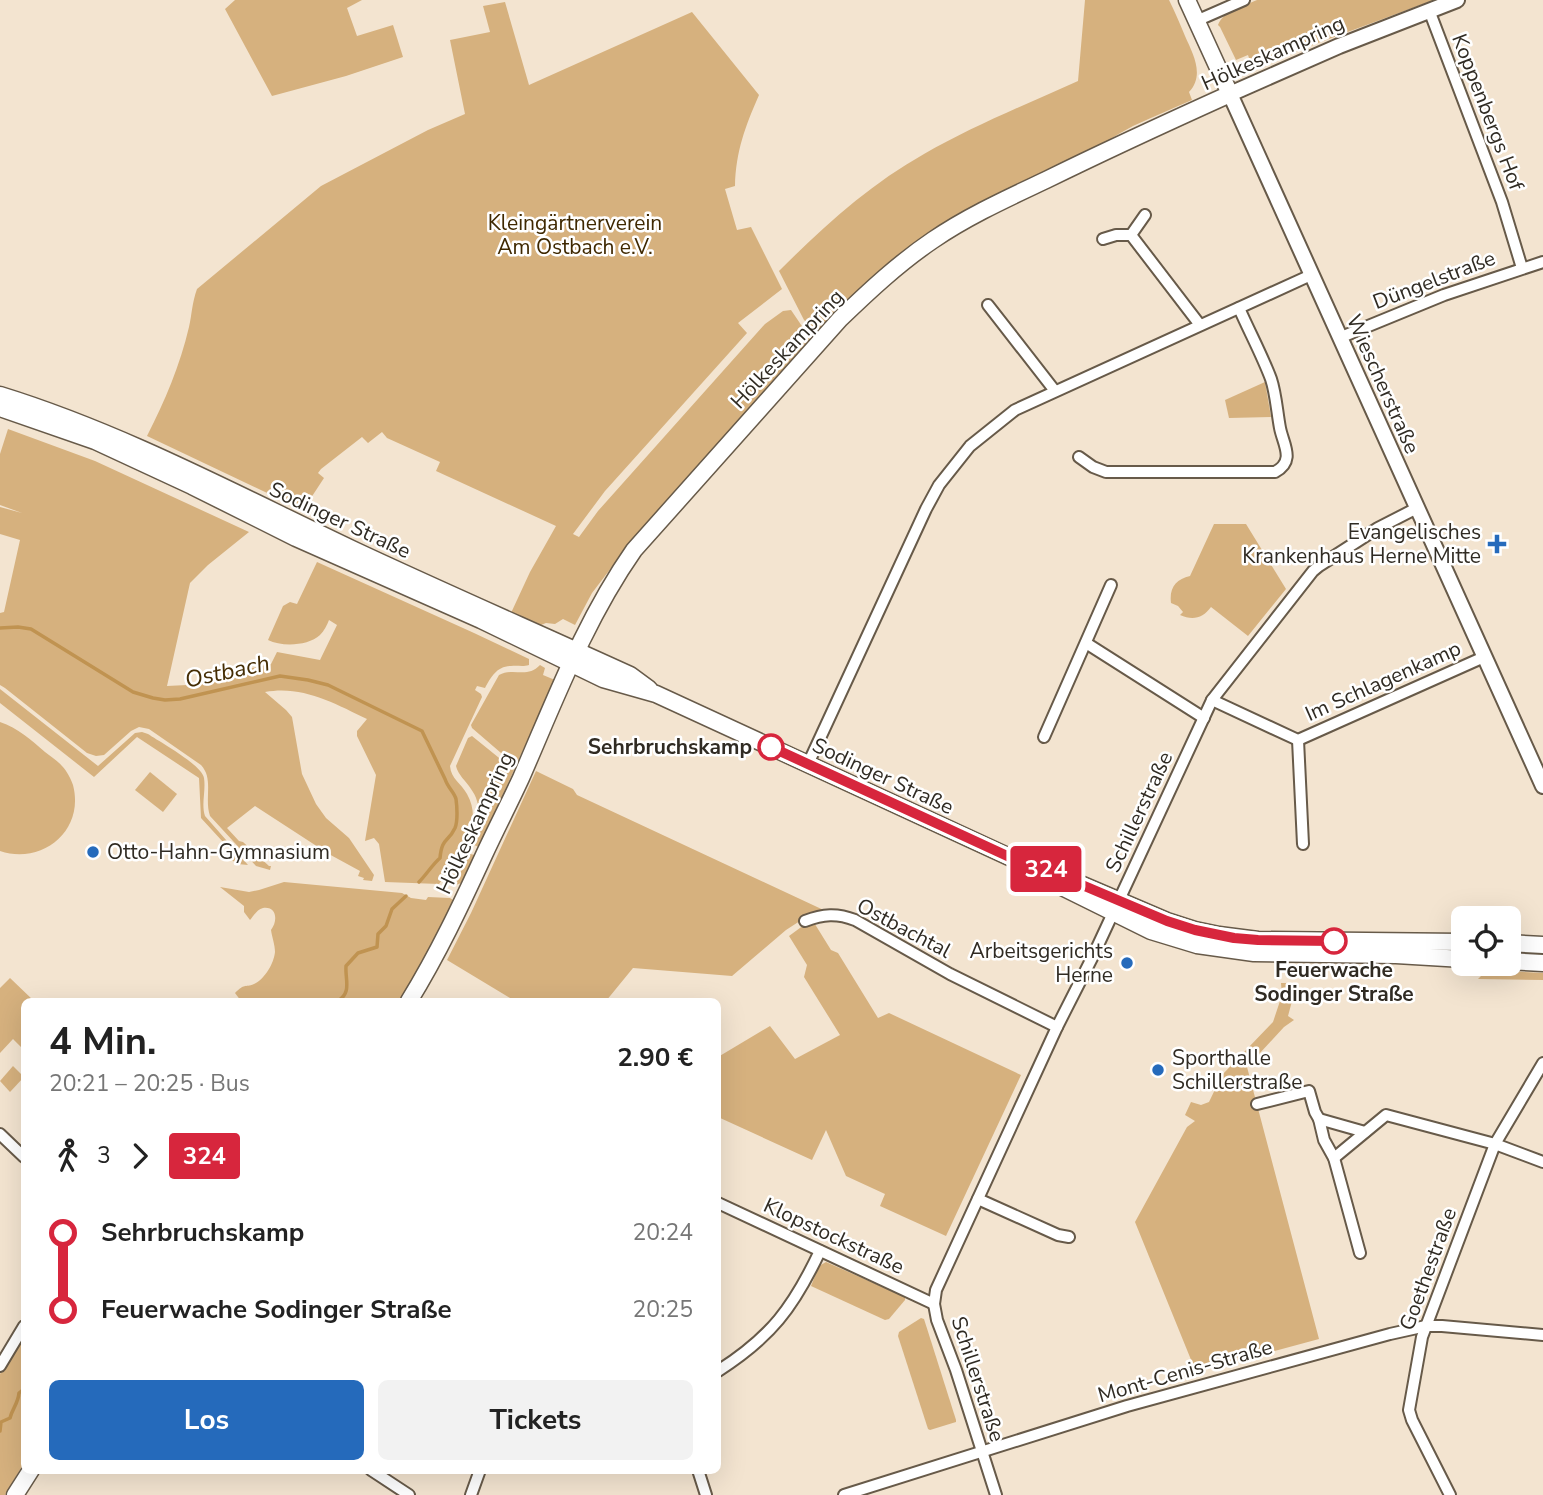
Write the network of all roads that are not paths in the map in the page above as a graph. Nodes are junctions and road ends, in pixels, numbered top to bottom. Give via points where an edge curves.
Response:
1 (1187, 0) edge
2 (1244, 0) edge
3 (1457, 0) edge
4 (1429, 10) junction
5 (1196, 21) junction
6 (1230, 94) junction
7 (1145, 215) dead end
8 (1131, 235) junction
9 (1104, 239) dead end
10 (1543, 262) edge
11 (1522, 268) junction
12 (1311, 275) junction
13 (988, 305) dead end
14 (1239, 308) junction
15 (1200, 325) junction
16 (1339, 338) junction
17 (1055, 391) junction
18 (0, 395) edge
19 (0, 408) edge
20 (1079, 457) dead end
21 (1417, 508) junction
22 (1111, 585) dead end
23 (1086, 643) junction
24 (573, 657) junction
25 (1484, 657) junction
26 (1212, 700) junction
27 (1204, 718) junction
28 (1044, 737) dead end
29 (1298, 740) junction
30 (808, 764) junction
31 (1543, 786) edge
32 (1303, 844) dead end
33 (1116, 906) junction
34 (805, 921) dead end
35 (1451, 942) edge
36 (1521, 944) edge
37 (1543, 945) edge
38 (1451, 959) edge
39 (1521, 962) edge
40 (1543, 963) edge
41 (411, 998) edge
42 (1057, 1027) junction
43 (1543, 1063) edge
44 (1257, 1104) dead end
45 (1319, 1119) junction
46 (1365, 1132) junction
47 (0, 1134) edge
48 (1495, 1144) junction
49 (21, 1154) edge
50 (1334, 1158) junction
51 (1543, 1162) edge
52 (978, 1199) junction
53 (721, 1204) edge
54 (1069, 1237) dead end
55 (820, 1251) junction
56 (1360, 1253) dead end
57 (934, 1304) junction
58 (1426, 1326) junction
59 (21, 1331) edge
60 (1543, 1335) edge
61 (0, 1366) edge
62 (721, 1369) edge
63 (982, 1452) junction
64 (29, 1474) edge
65 (377, 1474) edge
66 (479, 1474) edge
67 (699, 1474) edge
68 (16, 1495) edge
69 (409, 1495) edge
70 (471, 1495) edge
71 (706, 1495) edge
72 (844, 1495) edge
73 (996, 1495) edge
74 (1450, 1495) edge

1 - 5 main road, Wiescherstraße
2 - 5 street
3 - 4 street, Hölkeskampring
4 - 6 street, Hölkeskampring
4 - 11 street, Koppenbergs Hof via 1502,202
5 - 6 main road, Wiescherstraße
6 - 12 street, Wiescherstraße
6 - 24 main road, Hölkeskampring via 983,210 935,239 882,280 840,319 634,550
7 - 8 street
8 - 9 street
8 - 15 street
10 - 11 street, Düngelstraße
11 - 16 street, Düngelstraße
12 - 14 street
12 - 16 street, Wiescherstraße
13 - 17 street
14 - 15 street
14 - 20 street via 1272,381 1286,446 1284,465 1266,472 1106,472
15 - 17 street
16 - 21 street, Wiescherstraße
17 - 30 street via 989,429 939,485
18 - 24 main road, Sodinger Straße via 145,451
19 - 24 main road, Sodinger Straße via 95,441 296,538
21 - 25 street, Wiescherstraße
21 - 26 street, Schillerstraße via 1313,571
22 - 23 street
23 - 27 street
23 - 28 street
24 - 30 main road, Sodinger Straße via 630,675 656,694
24 - 41 main road, Hölkeskampring via 441,947
25 - 29 street, Im Schlagenkamp
25 - 31 street, Wiescherstraße
26 - 27 street, Schillerstraße
26 - 29 street, Im Schlagenkamp
27 - 33 street, Schillerstraße
29 - 32 street, Im Schlagenkamp
30 - 33 main road, Sodinger Straße via 1033,872
33 - 35 main road, Sodinger Straße via 1234,938
33 - 38 main road, Sodinger Straße via 1144,928 1197,945 1238,951
33 - 42 street, Schillerstraße
34 - 42 street, Ostbachtal via 825,914 855,920
36 - 37 main road
39 - 40 main road
42 - 52 street, Schillerstraße
43 - 48 street, Goethestraße
44 - 45 street via 1309,1091
45 - 46 street
45 - 50 street
46 - 48 street via 1380,1113
46 - 50 street
47 - 49 street
48 - 51 street
48 - 58 street, Goethestraße
50 - 56 street
52 - 54 street
52 - 57 street, Schillerstraße via 936,1290
53 - 55 street, Klopstockstraße
55 - 57 street, Klopstockstraße
55 - 62 street via 780,1319 756,1344
57 - 63 street, Schillerstraße
58 - 60 street, Mont-Cenis-Straße
58 - 63 street, Mont-Cenis-Straße via 1174,1393
58 - 74 street, Goethestraße via 1409,1410
59 - 61 street
63 - 72 street, Mont-Cenis-Straße
63 - 73 street, Schillerstraße
64 - 68 main road
65 - 69 street
66 - 70 street
67 - 71 street

